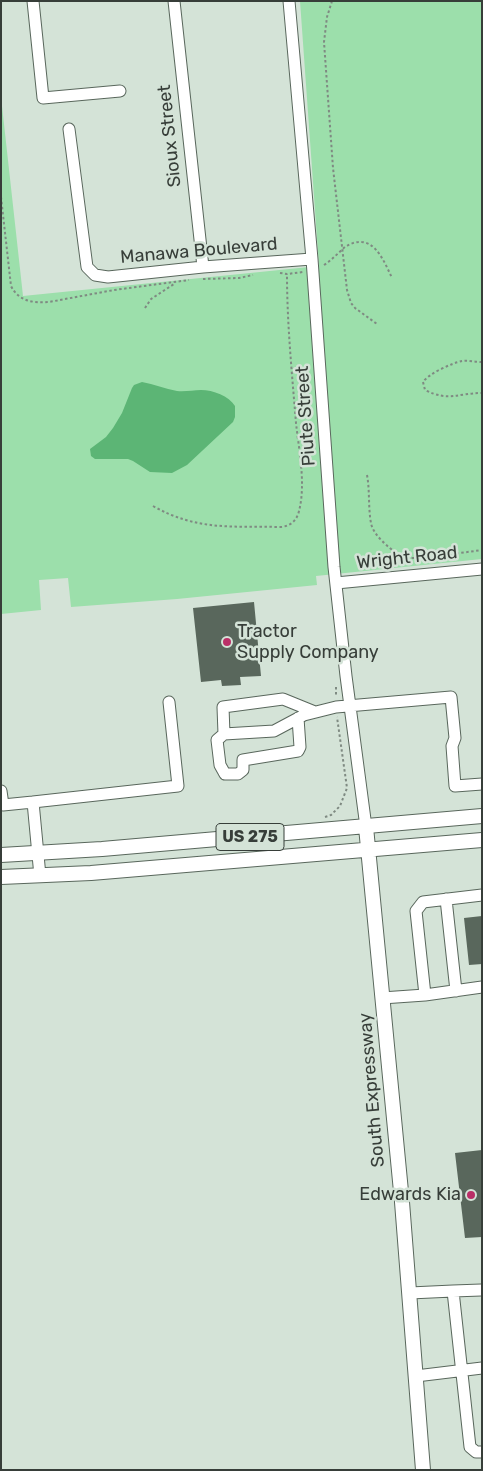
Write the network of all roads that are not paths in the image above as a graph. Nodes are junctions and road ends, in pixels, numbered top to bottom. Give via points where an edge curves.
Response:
1 (33, 1) edge
2 (174, 1) edge
3 (289, 1) edge
4 (120, 90) dead end
5 (69, 129) dead end
6 (312, 259) junction
7 (203, 267) junction
8 (482, 569) edge
9 (336, 583) junction
10 (169, 702) dead end
11 (350, 706) junction
12 (315, 712) junction
13 (298, 718) junction
14 (224, 734) junction
15 (482, 784) edge
16 (1, 791) edge
17 (33, 802) junction
18 (482, 816) edge
19 (366, 827) junction
20 (482, 840) edge
21 (368, 851) junction
22 (39, 853) junction
23 (1, 855) edge
24 (40, 876) junction
25 (1, 877) edge
26 (482, 895) edge
27 (446, 899) junction
28 (482, 987) edge
29 (456, 991) junction
30 (425, 995) junction
31 (382, 998) junction
32 (481, 1290) edge
33 (452, 1291) junction
34 (410, 1293) junction
35 (482, 1296) edge
36 (482, 1368) edge
37 (462, 1371) junction
38 (416, 1376) junction
39 (482, 1452) edge
40 (423, 1470) edge

1 - 4 street via 43,98
2 - 7 street, Sioux Street
3 - 6 street, Piute Street
5 - 7 street, Manawa Boulevard via 87,267 91,272 98,277 108,277
6 - 7 street, Manawa Boulevard
6 - 9 street, Piute Street
8 - 9 street, Wright Road
9 - 11 street, Piute Street
10 - 17 street via 178,786
11 - 12 street
11 - 15 street via 451,697 455,786
11 - 19 street, Piute Street
12 - 13 street
12 - 14 street via 283,699 223,707
13 - 14 street via 274,731
13 - 14 street via 298,751 243,760 243,770 238,774 225,774 220,766 217,740
16 - 17 street via 3,805
17 - 22 street
18 - 19 main road, US 275
19 - 21 main road, South Expressway
19 - 22 main road, US 275
20 - 21 main road, US 275
21 - 24 main road, US 275
21 - 31 main road, South Expressway
22 - 23 main road, US 275
22 - 24 street
24 - 25 main road, US 275
26 - 27 street
27 - 29 street
27 - 30 street via 423,902 416,912
28 - 29 street
29 - 30 street
30 - 31 street
31 - 34 main road, South Expressway
32 - 33 street
32 - 35 street
33 - 34 street
33 - 37 street
34 - 38 main road, South Expressway
36 - 37 street
37 - 38 street
37 - 39 street via 470,1447
38 - 40 main road, South Expressway

